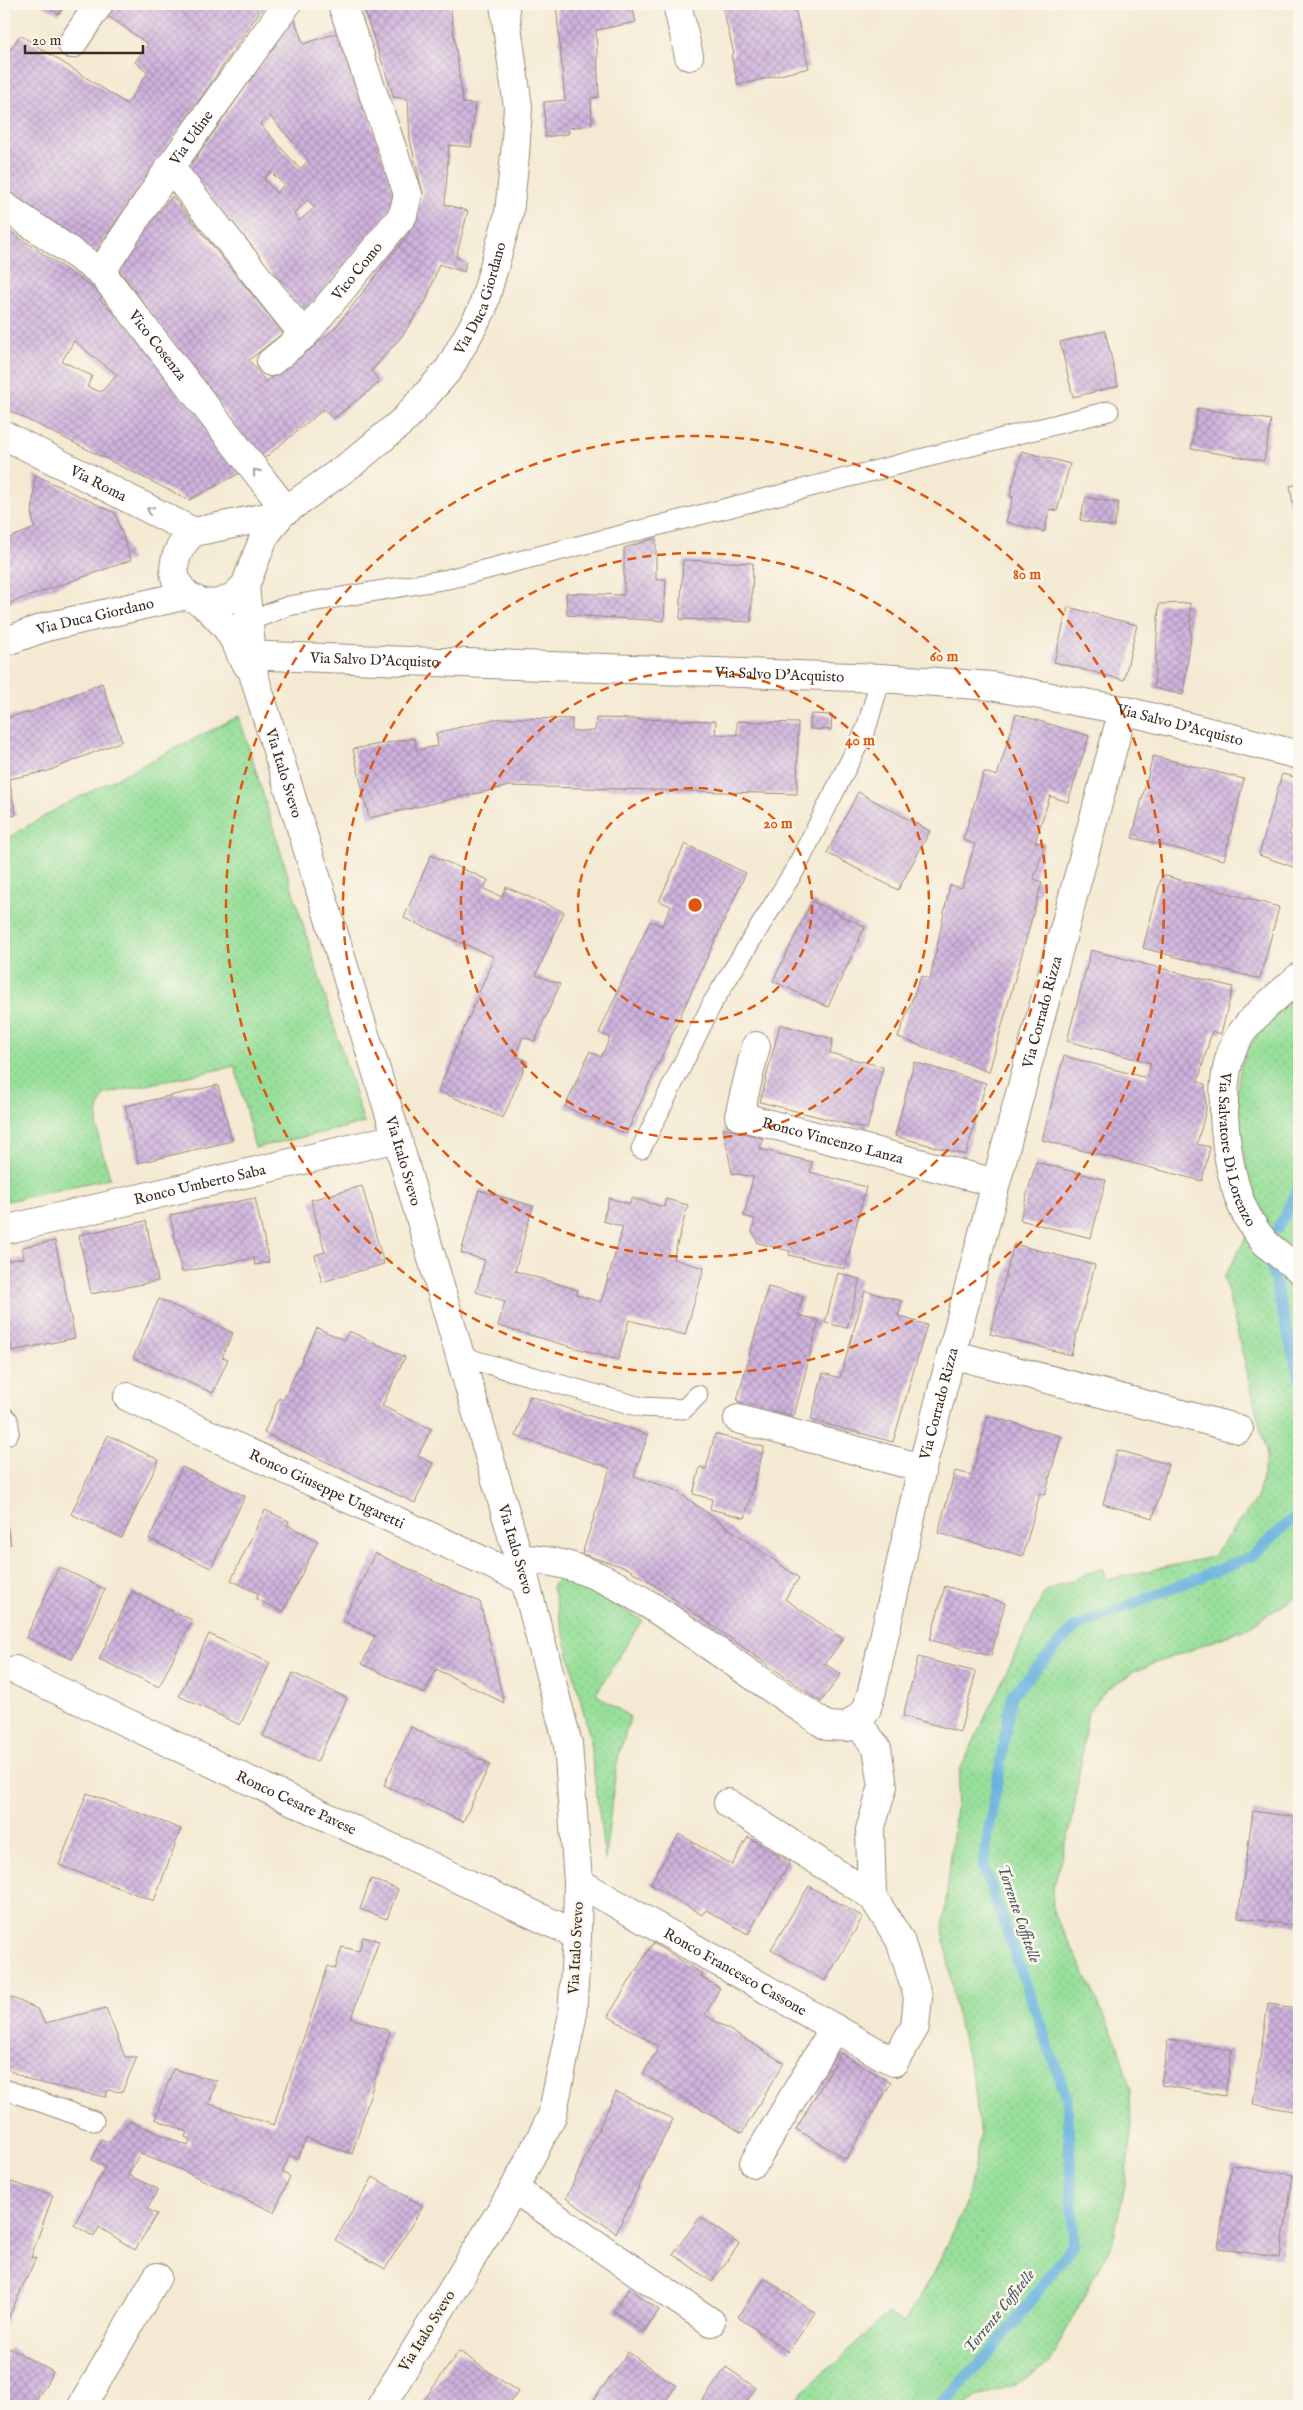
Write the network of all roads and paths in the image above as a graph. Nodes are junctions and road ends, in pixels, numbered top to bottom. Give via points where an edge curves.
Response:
1 (99, 4) edge
2 (287, 4) edge
3 (342, 4) edge
4 (504, 4) edge
5 (677, 4) edge
6 (72, 44) dead end
7 (689, 56) dead end
8 (170, 167) junction
9 (4, 206) edge
10 (101, 272) junction
11 (304, 335) junction
12 (271, 362) dead end
13 (1109, 411) dead end
14 (4, 435) edge
15 (284, 512) junction
16 (202, 530) junction
17 (248, 578) junction
18 (194, 599) junction
19 (247, 622) junction
20 (4, 642) edge
21 (249, 662) junction
22 (881, 678) junction
23 (1123, 710) junction
24 (1299, 755) edge
25 (1299, 977) edge
26 (756, 1046) dead end
27 (397, 1138) junction
28 (641, 1149) dead end
29 (996, 1183) junction
30 (4, 1230) edge
31 (1299, 1268) edge
32 (951, 1354) junction
33 (459, 1356) junction
34 (698, 1395) dead end
35 (128, 1397) dead end
36 (738, 1419) dead end
37 (1239, 1429) dead end
38 (922, 1468) junction
39 (522, 1569) junction
40 (16, 1670) dead end
41 (855, 1720) junction
42 (728, 1803) dead end
43 (578, 1882) junction
44 (872, 1896) junction
45 (578, 1935) junction
46 (834, 2028) junction
47 (4, 2089) edge
48 (94, 2121) dead end
49 (754, 2163) dead end
50 (514, 2189) junction
51 (157, 2277) dead end
52 (711, 2322) dead end
53 (82, 2406) edge
54 (381, 2406) edge

1 - 6 street
2 - 8 street, Via Udine
3 - 11 street, Vico Como via 408,194 403,215
4 - 15 street, Via Duca Giordano via 518,107 515,155 509,213 482,310 449,369 404,420 355,461
5 - 7 street
8 - 10 street, Via Udine
8 - 11 street
9 - 10 street, Vico Cosenza
15 -> 10 street, Vico Cosenza
11 - 12 street, Vico Como
13 - 19 lane via 448,579 288,606
16 -> 14 street, Via Roma
15 - 16 street
15 - 17 street via 264,537
16 - 17 street via 226,530 240,540 249,554
16 - 18 street via 183,541 176,553 174,568 178,583
17 - 18 street via 233,598 218,604
17 - 19 street
18 - 20 street, Via Duca Giordano via 46,627
18 - 21 street via 225,626
19 - 21 street
21 - 22 street, Via Salvo D'Acquisto
21 - 27 street, Via Italo Svevo
22 - 23 street, Via Salvo D'Acquisto via 991,686
22 - 28 lane via 866,729 796,868 713,1002
23 - 24 street, Via Salvo D'Acquisto
23 - 29 street, Via Corrado Rizza
25 - 31 street, Via Salvatore Di Lorenzo via 1251,1021 1232,1048 1226,1076 1224,1119 1240,1201 1264,1242
26 - 29 street, Ronco Vincenzo Lanza via 739,1116
27 - 30 street, Ronco Umberto Saba
27 - 33 street, Via Italo Svevo
29 - 32 street, Via Corrado Rizza
32 - 37 street
32 - 38 street, Via Corrado Rizza
33 - 34 lane via 640,1407 684,1409
33 - 39 street, Via Italo Svevo
35 - 39 street, Ronco Giuseppe Ungaretti
36 - 38 street
38 - 41 street, Via Corrado Rizza via 872,1691 866,1711
39 - 41 street via 543,1559 594,1574 634,1595 827,1726 848,1727
39 - 43 street, Via Italo Svevo via 568,1744
40 - 45 street, Ronco Cesare Pavese
41 - 44 street via 877,1748 883,1786 870,1830
42 - 44 street
43 - 45 street, Via Italo Svevo
43 - 46 street, Ronco Francesco Cassone
44 - 46 street, Ronco Francesco Cassone via 900,1940 918,1997 915,2027 894,2062
45 - 50 street, Via Italo Svevo via 572,2018 552,2116
46 - 49 street
47 - 48 lane
50 - 52 street
50 - 54 street, Via Italo Svevo
51 - 53 street

